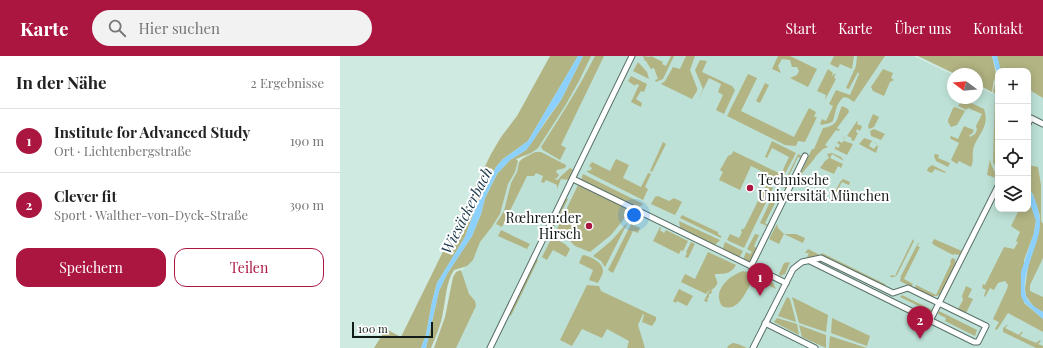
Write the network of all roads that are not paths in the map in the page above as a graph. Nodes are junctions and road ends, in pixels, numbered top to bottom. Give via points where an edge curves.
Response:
1 (632, 56) edge
2 (1031, 118) edge
3 (1043, 124) edge
4 (805, 156) dead end
5 (573, 179) junction
6 (995, 192) edge
7 (810, 261) junction
8 (751, 266) junction
9 (786, 283) junction
10 (939, 304) junction
11 (930, 321) junction
12 (766, 323) junction
13 (490, 348) edge
14 (753, 348) edge
15 (815, 348) edge

1 - 5 street
2 - 3 street
4 - 8 street
5 - 8 street
5 - 13 street
6 - 10 street
7 - 9 street via 796,265
7 - 10 street via 821,258 892,293 908,288
7 - 11 street
8 - 9 street
9 - 12 street
10 - 11 street
10 - 11 street via 986,326 980,339 978,342 970,341
12 - 14 street
12 - 15 street

